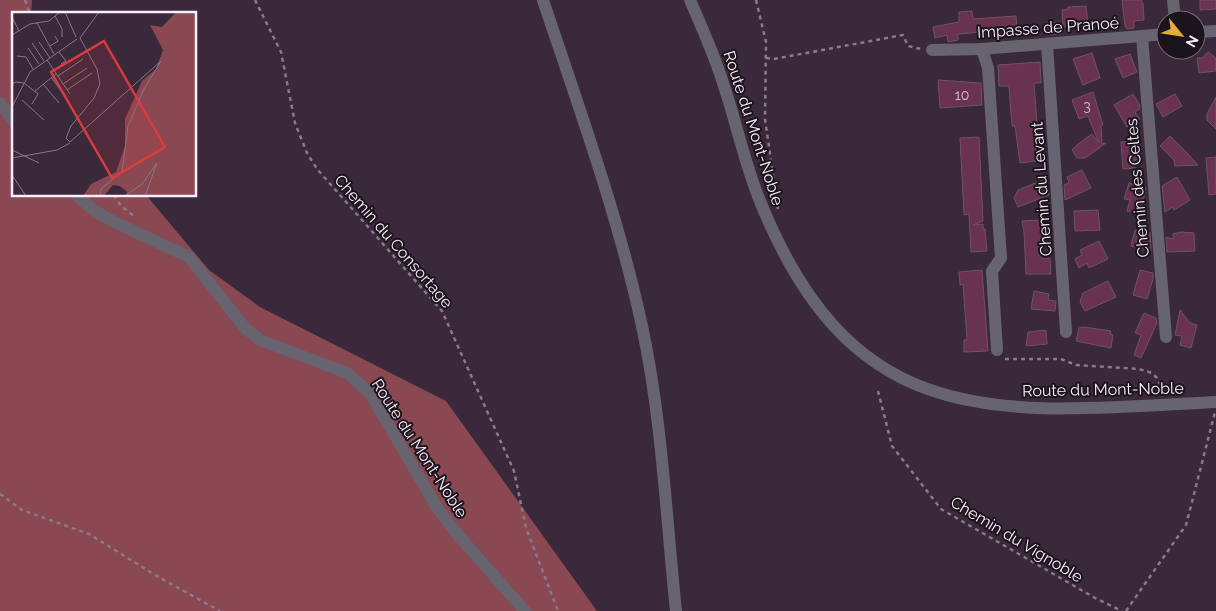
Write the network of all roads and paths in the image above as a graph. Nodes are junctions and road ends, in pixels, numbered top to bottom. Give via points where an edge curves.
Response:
1 (25, 0) edge
2 (255, 0) edge
3 (543, 0) edge
4 (690, 0) edge
5 (756, 0) edge
6 (29, 12) edge
7 (1156, 35) edge
8 (1142, 36) junction
9 (1047, 44) junction
10 (982, 49) junction
11 (932, 50) joint
12 (766, 58) junction
13 (0, 103) edge
14 (12, 119) edge
15 (78, 196) edge
16 (778, 210) dead end
17 (1066, 332) dead end
18 (1166, 337) dead end
19 (997, 350) dead end
20 (1011, 360) dead end
21 (878, 392) dead end
22 (1216, 404) edge
23 (1169, 405) junction
24 (0, 494) edge
25 (220, 611) edge
26 (524, 611) edge
27 (558, 611) edge
28 (676, 611) edge
29 (1122, 611) edge
30 (1126, 611) edge

1 - 6 path
2 - 27 path, Chemin du Consortage via 280,52 295,123 307,153 442,311 514,471 526,528
3 - 28 street via 610,202 643,327 658,426
4 - 23 street, Route du Mont-Noble via 723,83 751,178 766,216 819,311 854,347 906,381 943,395 982,404 1059,410
5 - 12 path
7 - 8 street, Impasse de Pranoé
8 - 9 street, Impasse de Pranoé
8 - 18 street, Chemin des Celtes
9 - 10 street, Impasse de Pranoé
9 - 17 street, Chemin du Levant
10 - 11 street, Impasse de Pranoé
10 - 19 street via 988,68 1001,258 992,271
11 - 12 path via 908,46 903,35
12 - 16 path via 765,119
13 - 14 street
15 - 26 street, Route du Mont-Noble via 112,221 189,257 245,328 260,340 347,373 359,382 375,402 436,506
20 - 23 path via 1061,359 1076,365 1139,369 1157,378
21 - 29 path, Chemin du Vignoble via 892,446 941,509
22 - 23 street, Route du Mont-Noble
22 - 30 path via 1186,525
24 - 25 path via 22,510 89,534

